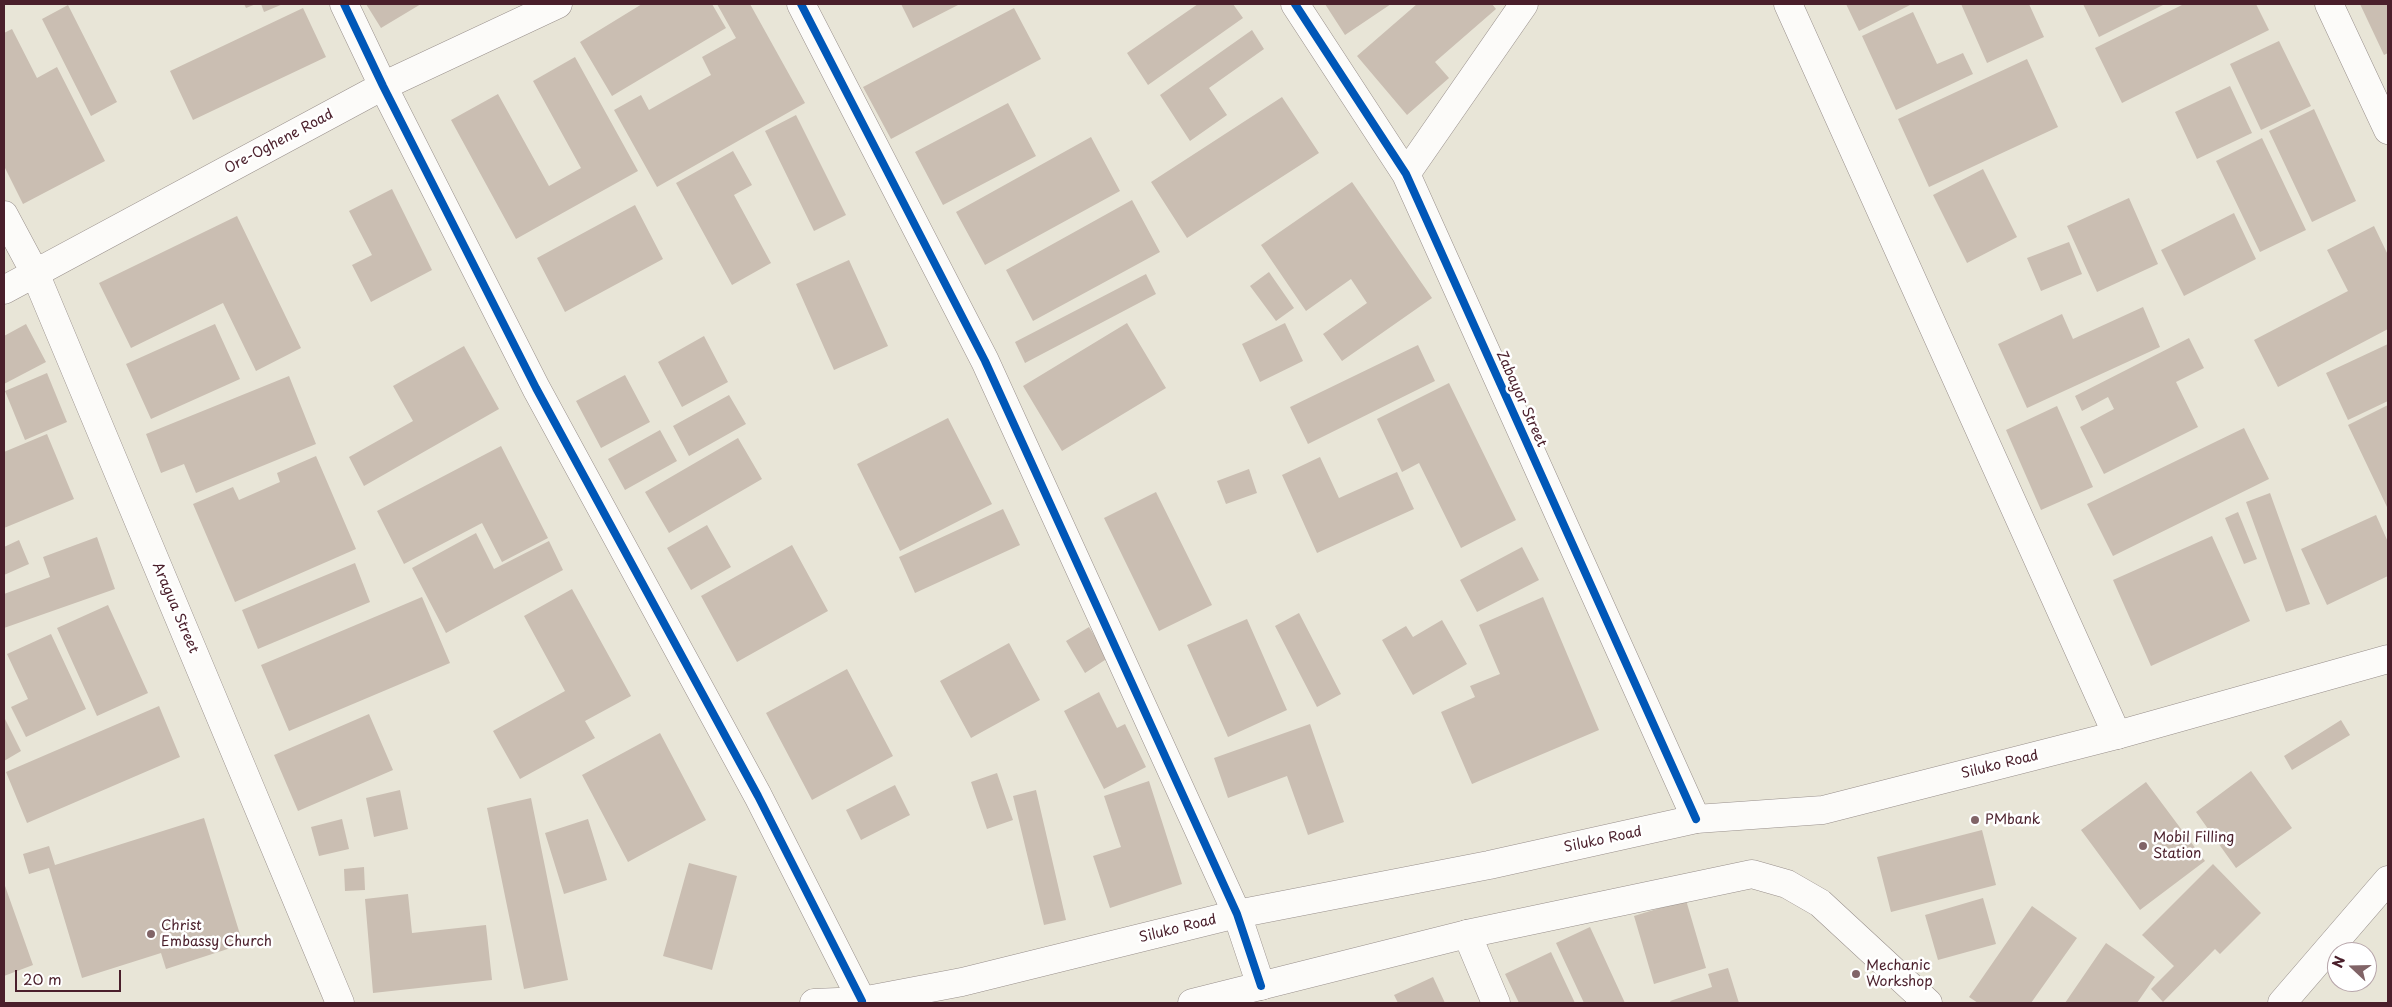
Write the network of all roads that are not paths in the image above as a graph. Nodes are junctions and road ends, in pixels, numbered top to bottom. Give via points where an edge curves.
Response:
1 (344, 4) edge
2 (558, 4) edge
3 (801, 4) edge
4 (1295, 4) edge
5 (1524, 4) edge
6 (1788, 4) edge
7 (2329, 4) edge
8 (383, 86) junction
9 (2388, 130) edge
10 (1406, 174) junction
11 (4, 215) edge
12 (35, 273) junction
13 (4, 290) edge
14 (2388, 659) edge
15 (2117, 735) junction
16 (1696, 819) junction
17 (2388, 880) edge
18 (1238, 914) junction
19 (1467, 934) junction
20 (1261, 986) junction
21 (862, 1001) junction
22 (340, 1003) edge
23 (814, 1003) edge
24 (1192, 1003) edge
25 (1496, 1003) edge
26 (1928, 1003) edge
27 (2282, 1003) edge

1 - 8 street
2 - 8 street, Ore-Oghene Road
3 - 18 street via 985,361
4 - 10 street, Zabayor Street
5 - 10 street
6 - 15 street
7 - 9 street
8 - 12 street, Ore-Oghene Road
8 - 21 street via 536,388 758,796
10 - 16 street, Zabayor Street
11 - 12 street, Aragua Street
12 - 13 street, Ore-Oghene Road
12 - 22 street, Aragua Street
14 - 15 street, Siluko Road
15 - 16 street, Siluko Road via 1822,810
16 - 18 street, Siluko Road via 1489,865
17 - 27 street
18 - 20 street
18 - 21 street, Siluko Road via 962,982
19 - 20 street
19 - 25 street
19 - 26 street via 1752,874 1787,884 1820,903
20 - 24 street
21 - 23 street, Siluko Road

